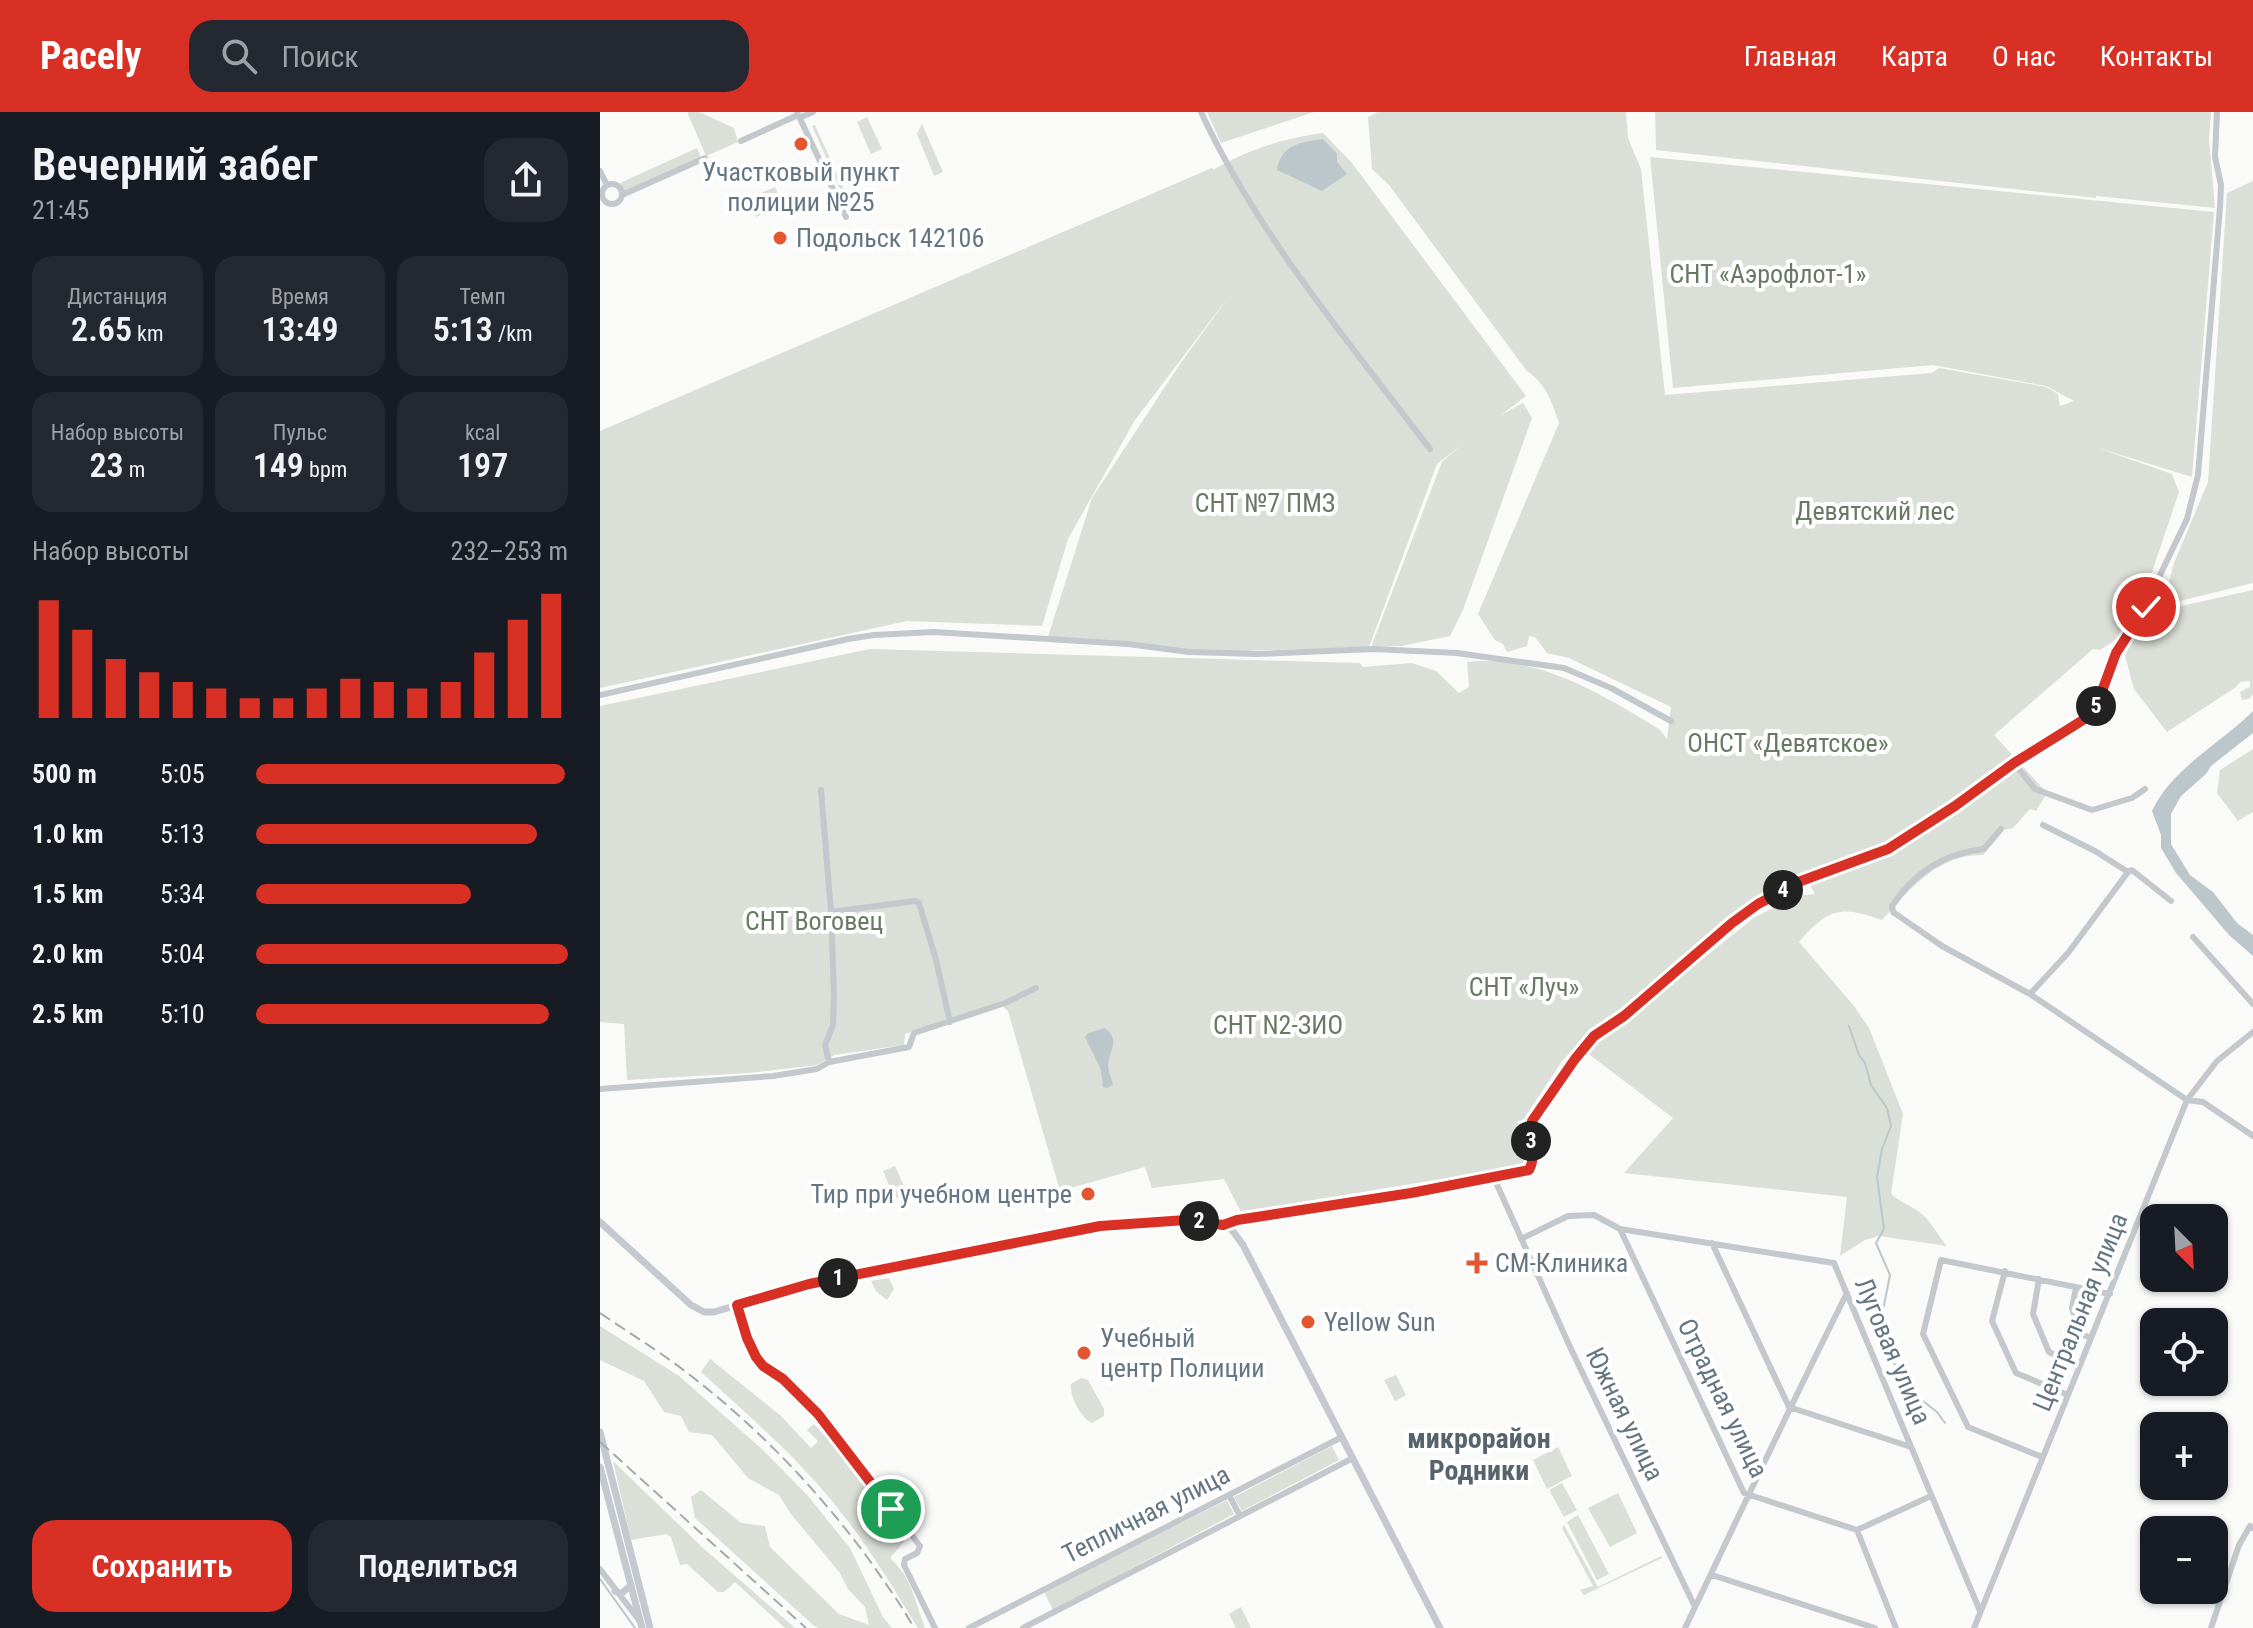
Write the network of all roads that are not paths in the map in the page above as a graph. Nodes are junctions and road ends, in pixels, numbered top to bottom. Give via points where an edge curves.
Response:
1 (813, 112) edge
2 (1201, 112) edge
3 (2217, 112) edge
4 (799, 115) edge
5 (741, 141) dead end
6 (705, 158) dead end
7 (600, 171) edge
8 (607, 185) junction
9 (601, 194) edge
10 (622, 195) junction
11 (846, 217) dead end
12 (1430, 449) dead end
13 (2155, 597) junction
14 (2157, 612) dead end
15 (600, 695) edge
16 (1671, 721) dead end
17 (2014, 763) junction
18 (2145, 789) dead end
19 (821, 790) dead end
20 (2043, 825) dead end
21 (2001, 829) dead end
22 (2128, 872) junction
23 (2171, 901) dead end
24 (831, 912) junction
25 (2193, 937) dead end
26 (1036, 988) dead end
27 (2030, 994) junction
28 (2253, 1004) edge
29 (950, 1022) junction
30 (2253, 1032) edge
31 (829, 1062) junction
32 (600, 1089) edge
33 (2187, 1100) junction
34 (2253, 1136) edge
35 (1494, 1178) junction
36 (600, 1222) edge
37 (1223, 1225) junction
38 (1620, 1229) junction
39 (1521, 1239) junction
40 (1712, 1243) junction
41 (2005, 1271) junction
42 (2039, 1279) junction
43 (2076, 1288) junction
44 (1847, 1293) junction
45 (2110, 1294) junction
46 (737, 1305) junction
47 (2091, 1338) junction
48 (2080, 1366) junction
49 (2068, 1395) junction
50 (1789, 1407) junction
51 (600, 1432) edge
52 (1342, 1437) junction
53 (1911, 1447) junction
54 (2042, 1457) junction
55 (1353, 1458) junction
56 (600, 1469) edge
57 (1229, 1495) junction
58 (1750, 1496) junction
59 (1931, 1496) junction
60 (1240, 1516) junction
61 (2252, 1527) edge
62 (1857, 1530) junction
63 (600, 1569) edge
64 (1712, 1575) junction
65 (631, 1585) junction
66 (615, 1591) junction
67 (1695, 1607) junction
68 (1980, 1611) junction
69 (645, 1625) edge
70 (935, 1628) edge
71 (969, 1628) edge
72 (1023, 1628) edge
73 (1440, 1628) edge
74 (1685, 1628) edge
75 (1875, 1628) edge
76 (1896, 1628) edge
77 (1974, 1628) edge
78 (2211, 1628) edge

1 - 4 street
2 - 12 street via 1259,218
3 - 13 street via 2220,207 2198,475 2187,519
4 - 5 street
4 - 11 street
6 - 10 street
7 - 8 street
8 - 9 street
8 - 10 street via 617,184
9 - 10 street via 610,204
13 - 14 street
13 - 17 street via 2116,653 2091,715
15 - 16 street via 848,639 934,632 1189,652 1457,653 1564,668
17 - 18 street via 2035,789 2092,810
17 - 35 street via 1888,849 1801,881 1732,923 1583,1048 1532,1121 1534,1158 1529,1170
19 - 24 street
20 - 22 street
21 - 27 street via 1984,849 1950,855 1923,872 1904,889 1893,912 1942,946
22 - 23 street
22 - 27 street
24 - 29 street via 919,903
24 - 31 street via 833,1025 825,1045
25 - 28 street
26 - 29 street
27 - 33 street
29 - 31 street via 914,1033 909,1047
30 - 33 street, Центральная улица via 2217,1061
31 - 32 street via 773,1076
33 - 34 street via 2203,1102
33 - 45 street, Центральная улица
35 - 37 street
35 - 39 street, Южная улица
36 - 46 main road via 691,1305 704,1312
37 - 46 main road via 1186,1220 1100,1226 809,1284
37 - 52 main road via 1238,1236
38 - 39 street, Луговая улица via 1594,1215 1568,1216
38 - 40 street, Луговая улица
38 - 58 street, Отрадная улица via 1740,1487
39 - 67 street, Южная улица
40 - 44 street, Луговая улица via 1834,1263
40 - 50 street
41 - 42 street
41 - 49 street via 1992,1321 2016,1373
41 - 54 street via 1941,1260 1923,1334 1968,1427
42 - 43 street
42 - 48 street via 2033,1314 2049,1352
43 - 45 street
43 - 47 street via 2072,1308 2079,1333
44 - 50 street
44 - 53 street, Луговая улица
45 - 47 street, Центральная улица
46 - 70 street via 756,1357 818,1414 920,1546 904,1565
47 - 48 street, Центральная улица
48 - 49 street, Центральная улица
49 - 54 street, Центральная улица
50 - 53 street
50 - 58 street
51 - 69 main road
52 - 55 main road
52 - 57 street, Тепличная улица
53 - 59 street, Луговая улица
54 - 68 street, Центральная улица
55 - 60 street, Тепличная улица
55 - 73 main road
56 - 65 main road
57 - 60 street
57 - 71 street, Тепличная улица
58 - 62 street, Отрадная улица
58 - 64 street
59 - 62 street
59 - 68 street, Луговая улица
60 - 72 street, Тепличная улица
61 - 78 street via 2239,1545
62 - 76 street
63 - 66 street
64 - 67 street
64 - 75 street
65 - 66 main road via 621,1594
65 - 69 main road
66 - 69 street
67 - 74 street
68 - 77 street, Центральная улица

